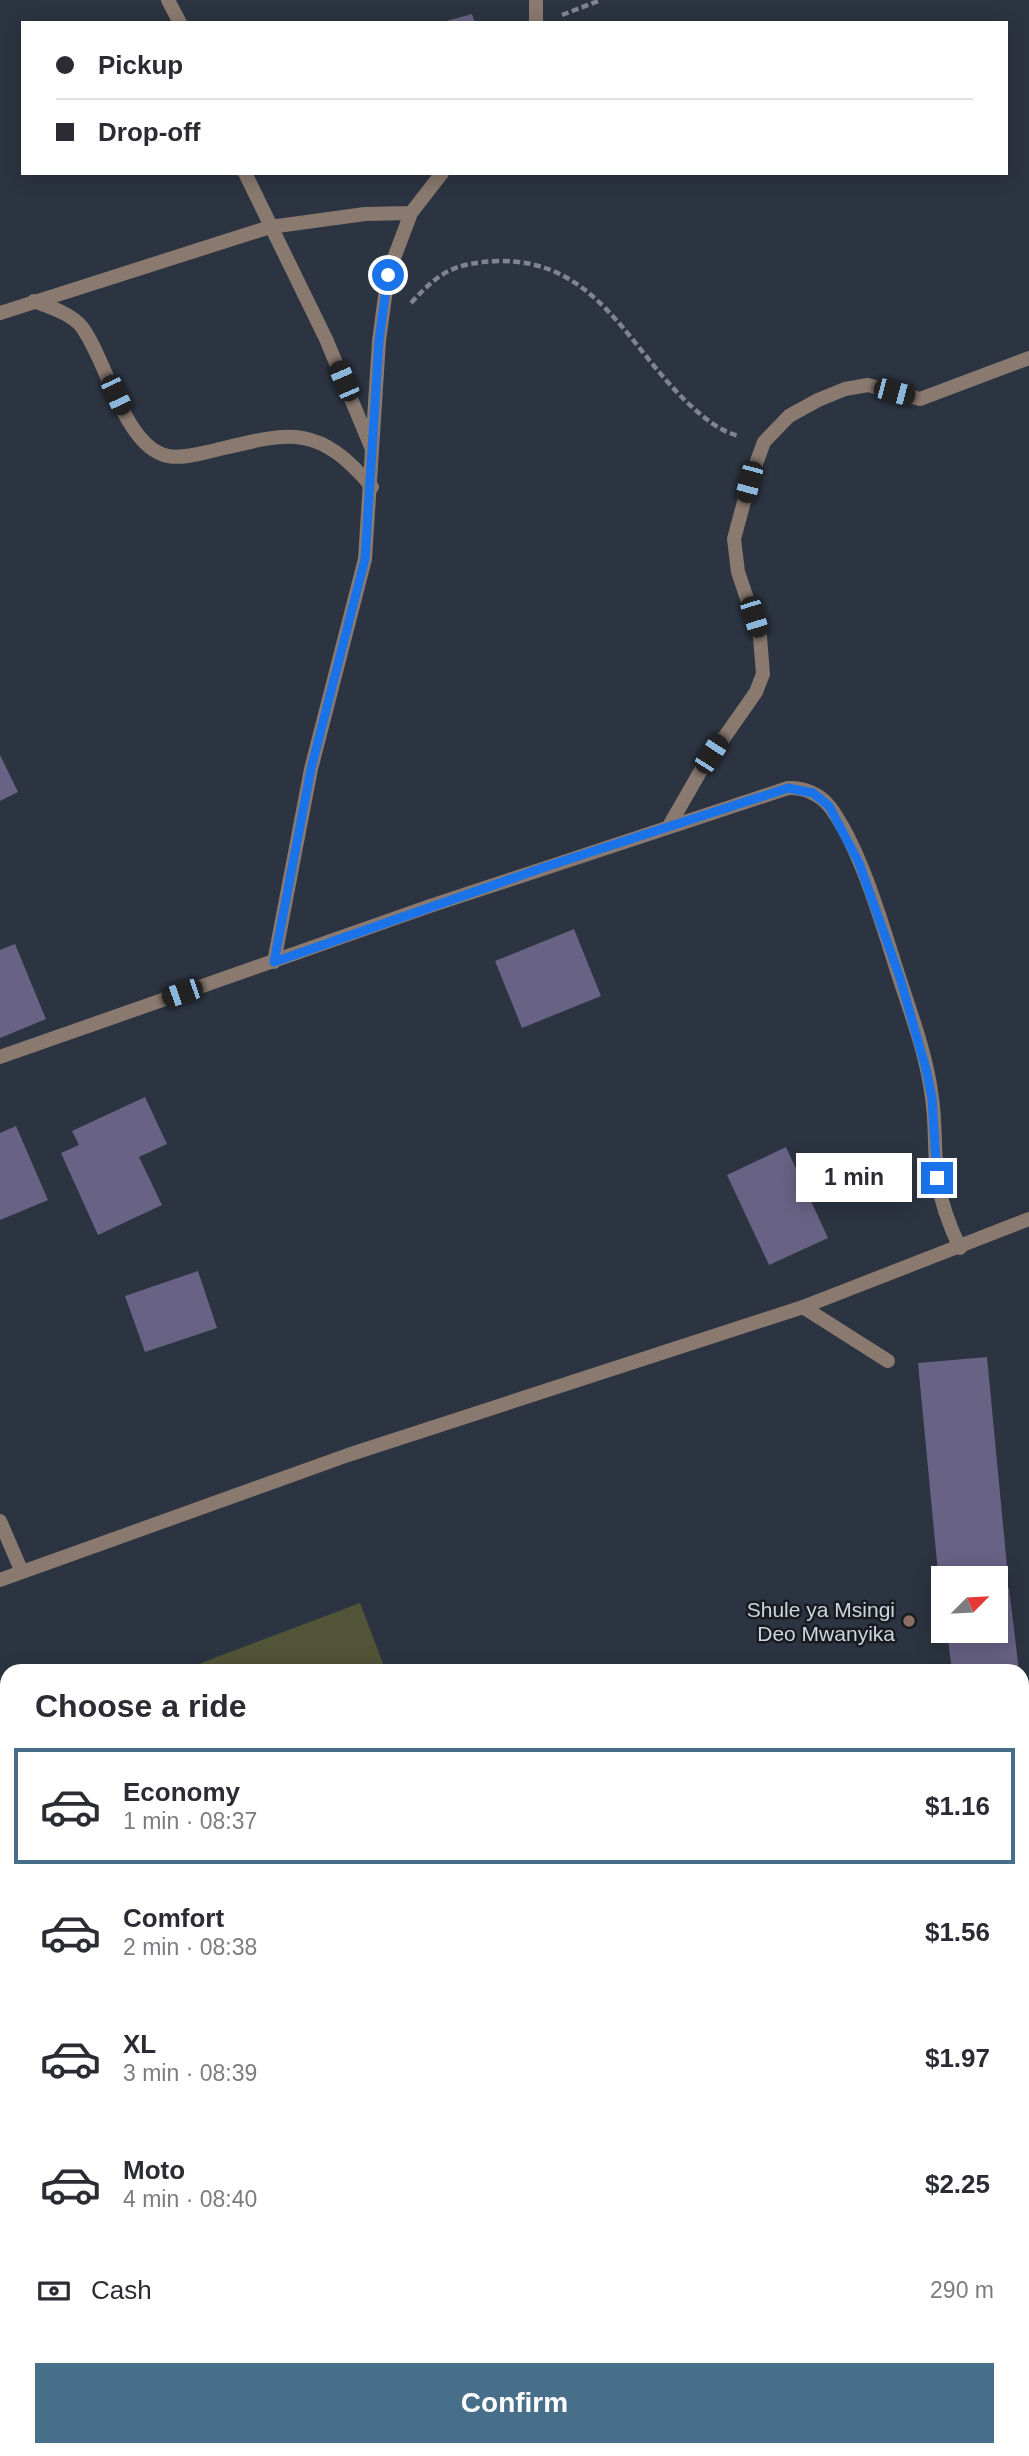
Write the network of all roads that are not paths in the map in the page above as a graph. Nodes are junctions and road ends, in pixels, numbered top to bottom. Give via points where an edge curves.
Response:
1 (168, 0) edge
2 (536, 0) edge
3 (179, 21) edge
4 (536, 21) edge
5 (246, 175) edge
6 (440, 175) edge
7 (411, 213) junction
8 (270, 227) junction
9 (34, 302) junction
10 (0, 313) edge
11 (1029, 358) edge
12 (373, 453) junction
13 (372, 487) junction
14 (669, 826) junction
15 (274, 962) junction
16 (0, 1057) edge
17 (1029, 1219) edge
18 (960, 1248) junction
19 (803, 1307) junction
20 (888, 1360) dead end
21 (0, 1521) edge
22 (22, 1572) junction
23 (0, 1580) edge

1 - 3 street
2 - 4 street
5 - 8 street
6 - 7 street
7 - 8 street via 365,214
7 - 12 street via 396,247 383,302
8 - 9 street
8 - 12 street via 326,339
9 - 10 street
9 - 13 street via 80,325 126,417 144,440 167,456 295,435 344,457
11 - 14 street via 920,399 868,385 845,389 789,416 764,442 734,539 738,572 760,637 763,674 756,692
12 - 13 street
13 - 15 street via 365,559 311,769
14 - 15 street
14 - 18 street via 788,788 813,793 829,806 859,863 912,1017 932,1098 937,1178 945,1215
15 - 16 street
17 - 18 street
18 - 19 street
19 - 20 street
19 - 22 street via 348,1455
21 - 22 street
22 - 23 street

